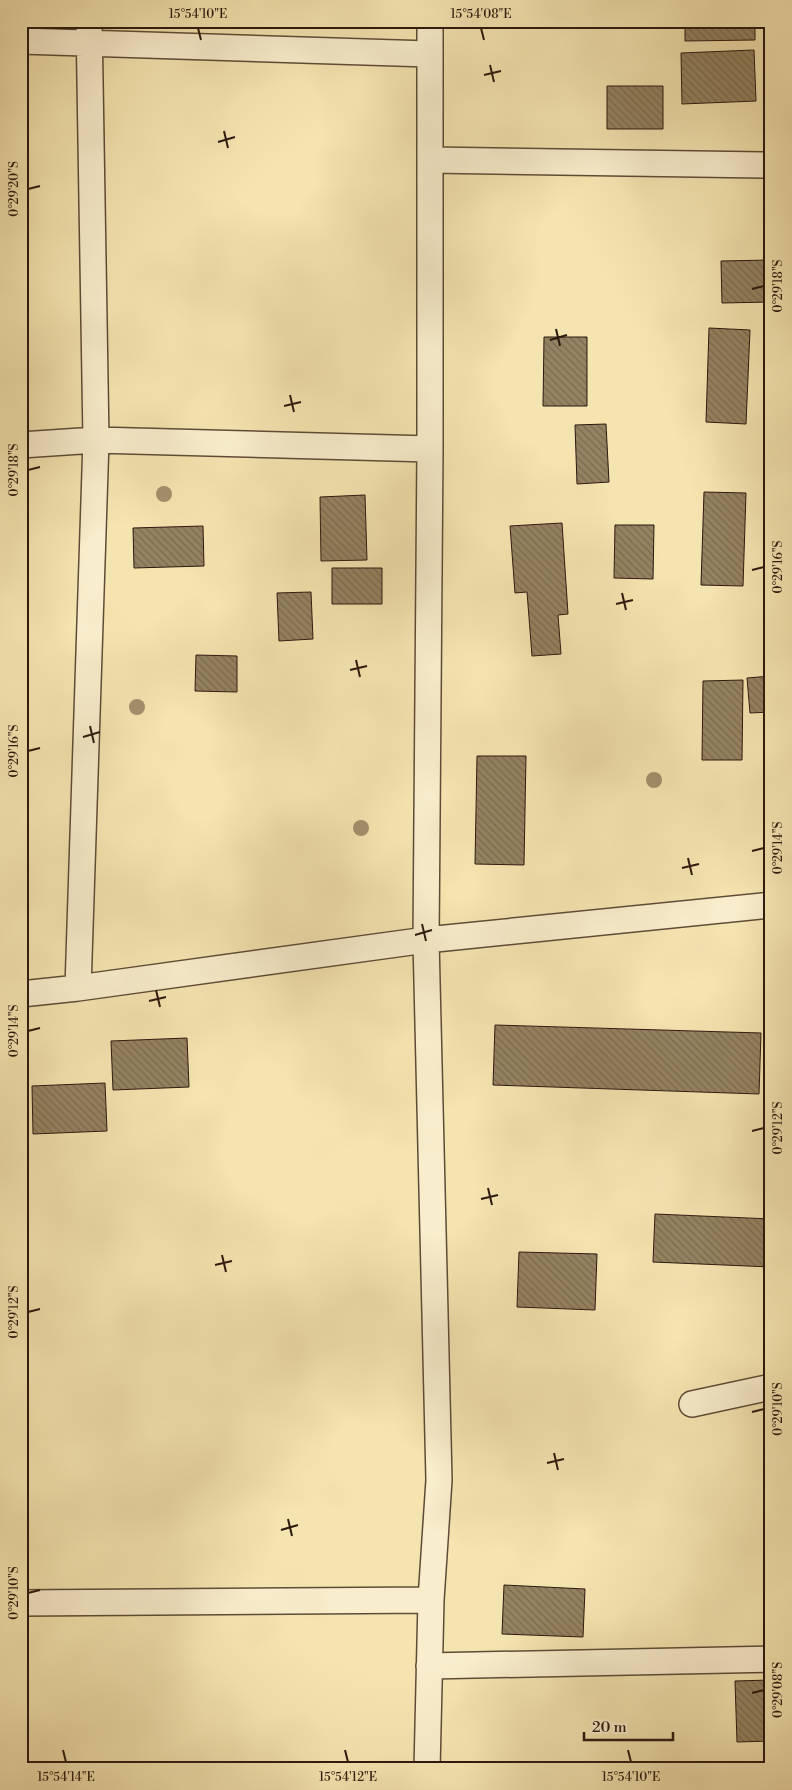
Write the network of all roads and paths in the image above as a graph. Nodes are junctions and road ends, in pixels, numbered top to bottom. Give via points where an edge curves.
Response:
1 (430, 21) edge
2 (89, 32) edge
3 (21, 41) edge
4 (429, 54) junction
5 (430, 160) junction
6 (771, 165) edge
7 (96, 440) junction
8 (21, 445) edge
9 (430, 449) junction
10 (771, 905) edge
11 (426, 940) junction
12 (78, 988) junction
13 (21, 994) edge
14 (771, 1387) edge
15 (692, 1404) dead end
16 (431, 1600) junction
17 (21, 1603) edge
18 (771, 1659) edge
19 (429, 1666) junction
20 (427, 1769) edge

1 - 4 street
2 - 3 street
2 - 4 street
2 - 7 street
4 - 5 street
5 - 6 street
5 - 9 street
7 - 8 street
7 - 9 street
7 - 12 street
9 - 11 street
10 - 11 street
11 - 12 street
11 - 16 street via 439,1480
12 - 13 street
14 - 15 street
16 - 17 street
16 - 19 street
18 - 19 street
19 - 20 street

